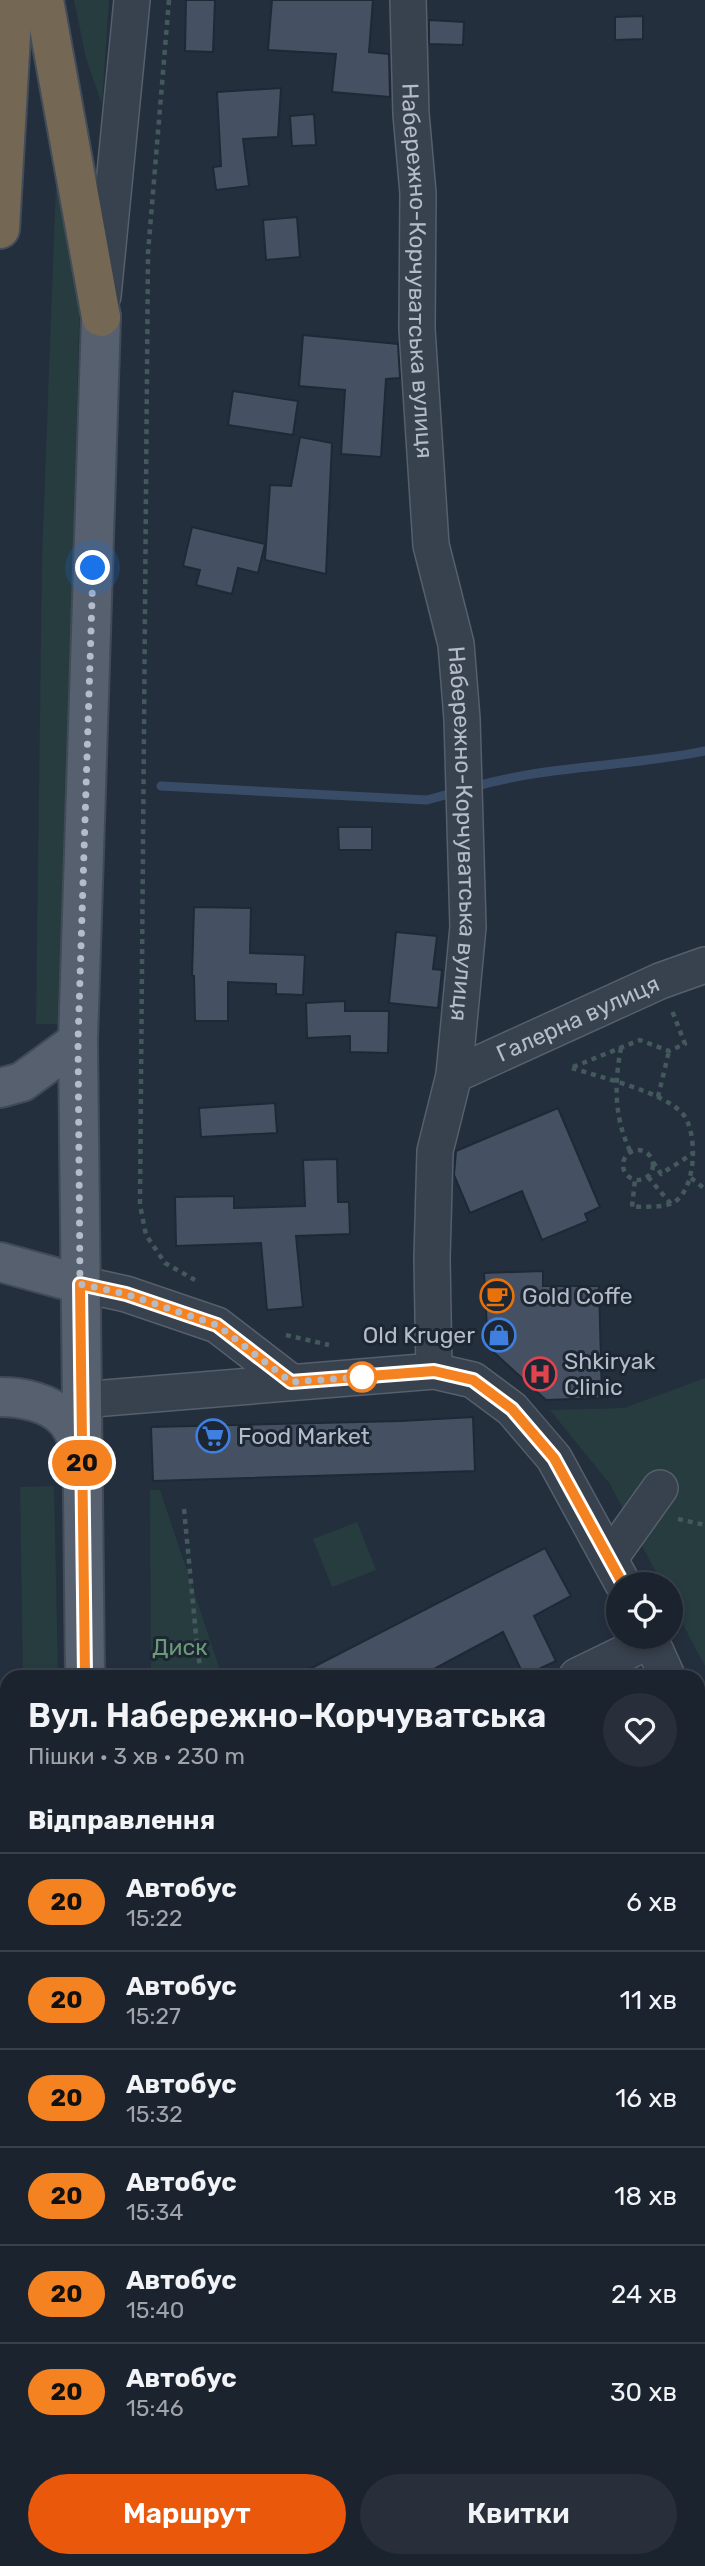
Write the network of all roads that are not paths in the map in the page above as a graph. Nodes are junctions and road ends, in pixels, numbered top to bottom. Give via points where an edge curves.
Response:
1 (13, 0) edge
2 (44, 0) edge
3 (132, 0) edge
4 (408, 0) edge
5 (0, 229) edge
6 (101, 317) junction
7 (705, 965) edge
8 (78, 1041) junction
9 (454, 1075) junction
10 (0, 1088) edge
11 (0, 1262) edge
12 (80, 1284) junction
13 (434, 1371) junction
14 (291, 1382) junction
15 (0, 1397) edge
16 (81, 1399) junction
17 (82, 1449) junction
18 (660, 1488) dead end
19 (616, 1571) edge
20 (629, 1649) edge
21 (655, 1649) edge
22 (85, 1670) edge
23 (589, 1670) edge
24 (664, 1670) edge

1 - 5 highway
2 - 6 highway
3 - 6 street
4 - 9 street, Набережно-Корчуватська вулиця via 418,193 417,330 431,545 456,644 464,789 468,927
6 - 8 main road
7 - 9 street, Галерна вулиця
8 - 10 main road via 22,1082
8 - 12 main road
9 - 13 street, Набережно-Корчуватська вулиця via 435,1152
11 - 12 main road
12 - 14 street via 126,1294 217,1325
12 - 16 main road
13 - 14 street
13 - 19 street via 473,1380 512,1409 554,1458
14 - 16 street
15 - 17 main road via 43,1404 65,1419
16 - 17 main road
17 - 22 main road
18 - 19 street
20 - 23 street
21 - 24 street

